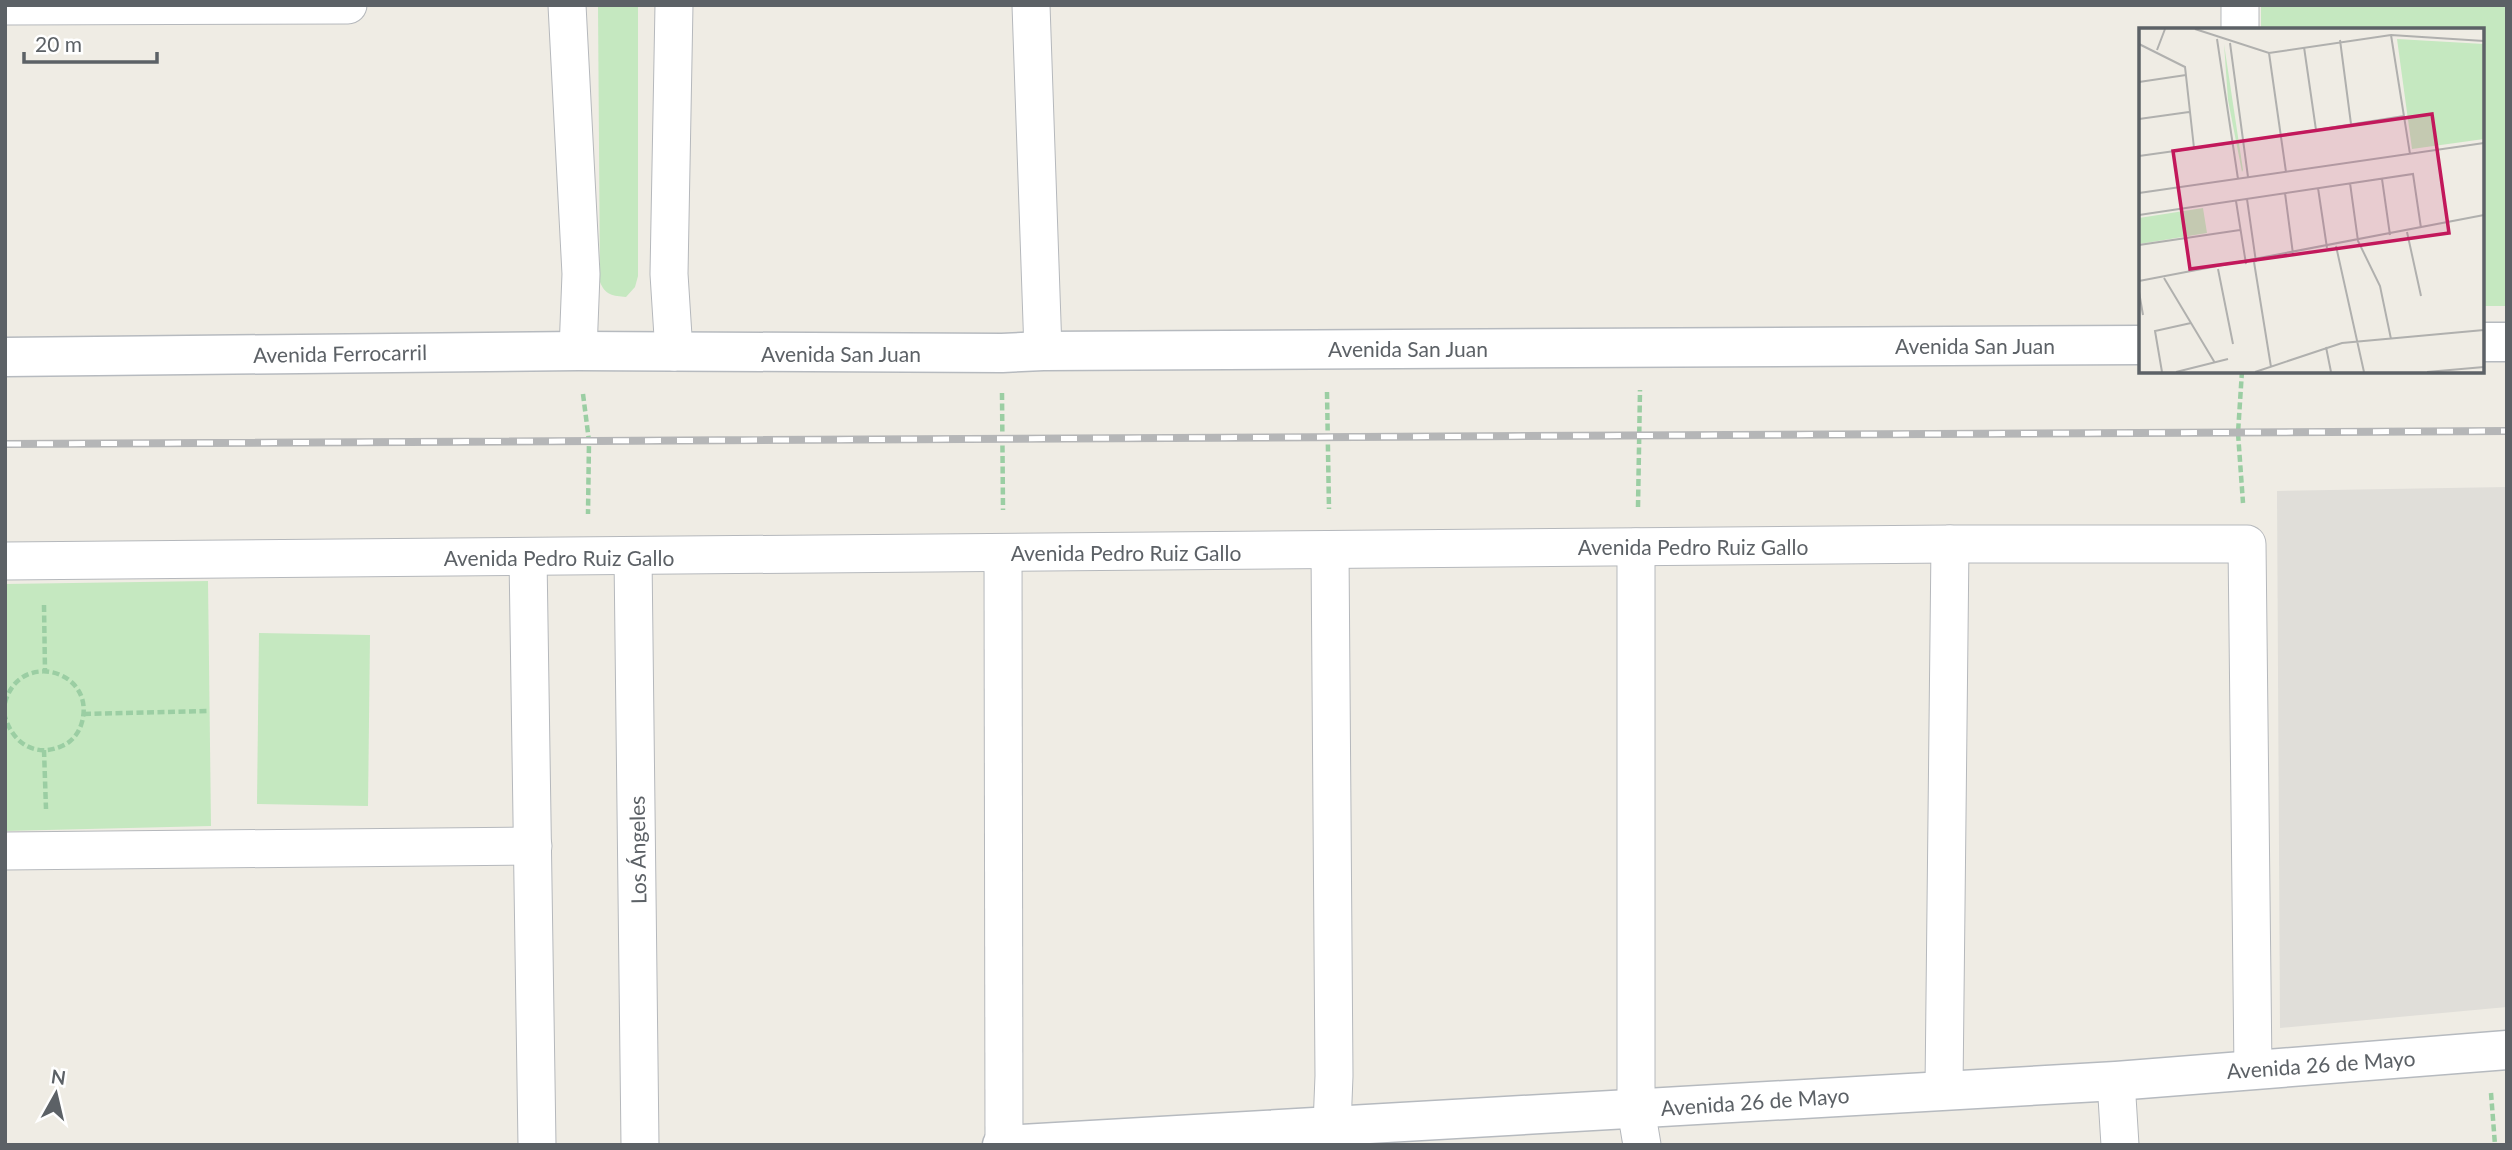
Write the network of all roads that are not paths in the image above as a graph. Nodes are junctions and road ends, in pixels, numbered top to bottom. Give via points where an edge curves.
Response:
1 (198, 5) edge
2 (348, 5) edge
3 (568, 5) edge
4 (674, 5) edge
5 (1031, 5) edge
6 (2240, 5) edge
7 (5, 6) edge
8 (2240, 28) edge
9 (2484, 342) edge
10 (2507, 342) edge
11 (2139, 345) edge
12 (578, 351) junction
13 (1043, 351) junction
14 (674, 352) junction
15 (5, 357) edge
16 (1950, 544) junction
17 (1636, 547) junction
18 (1331, 550) junction
19 (1003, 552) junction
20 (633, 556) junction
21 (528, 557) junction
22 (5, 561) edge
23 (533, 846) junction
24 (5, 851) edge
25 (2507, 1050) edge
26 (2253, 1070) junction
27 (2116, 1081) junction
28 (1944, 1089) junction
29 (1332, 1126) junction
30 (1639, 1127) edge
31 (1419, 1133) edge
32 (537, 1145) edge
33 (640, 1145) edge
34 (1003, 1145) edge
35 (2120, 1145) edge

1 - 2 street
1 - 7 street
3 - 12 street via 581,274
4 - 14 street via 669,274
5 - 13 street
6 - 8 street
9 - 10 street
11 - 13 street, Avenida San Juan
12 - 14 street, Avenida Ferrocarril
12 - 15 street, Avenida Ferrocarril
13 - 14 street, Avenida San Juan
16 - 17 street, Avenida Pedro Ruiz Gallo
16 - 26 street, Avenida Pedro Ruiz Gallo via 2247,544
16 - 28 street
17 - 18 street, Avenida Pedro Ruiz Gallo
17 - 30 street
18 - 19 street, Avenida Pedro Ruiz Gallo
18 - 29 street
19 - 20 street, Avenida Pedro Ruiz Gallo
19 - 34 street
20 - 21 street, Avenida Pedro Ruiz Gallo
20 - 33 street, Los Ángeles
21 - 22 street, Avenida Pedro Ruiz Gallo
21 - 23 street
23 - 24 street
23 - 32 street
25 - 26 street, Avenida 26 de Mayo
26 - 27 street, Avenida 26 de Mayo
27 - 28 street, Avenida 26 de Mayo
27 - 35 street
28 - 30 street, Avenida 26 de Mayo
29 - 31 street, Avenida 26 de Mayo
29 - 34 street, Avenida 26 de Mayo
30 - 31 street, Avenida 26 de Mayo

